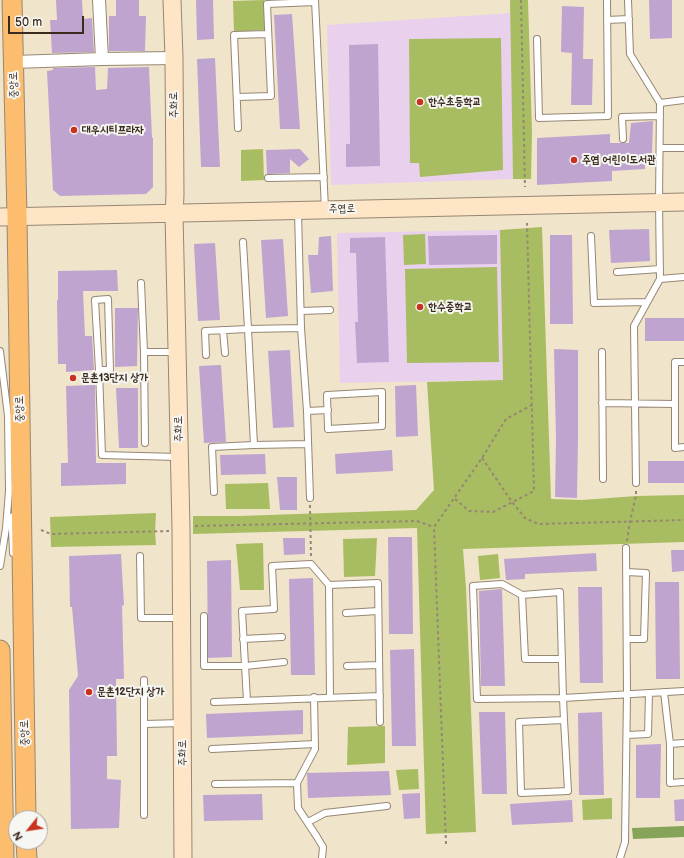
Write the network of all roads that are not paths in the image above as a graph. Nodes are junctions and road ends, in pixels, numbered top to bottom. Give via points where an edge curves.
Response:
1 (8, 0) edge
2 (12, 0) edge
3 (99, 0) edge
4 (172, 0) edge
5 (606, 0) edge
6 (628, 0) edge
7 (315, 1) edge
8 (267, 2) edge
9 (628, 19) junction
10 (607, 20) junction
11 (268, 34) junction
12 (537, 39) dead end
13 (13, 53) junction
14 (174, 58) junction
15 (102, 59) junction
16 (237, 97) junction
17 (684, 100) edge
18 (660, 103) junction
19 (660, 116) junction
20 (238, 128) dead end
21 (623, 139) dead end
22 (660, 148) junction
23 (684, 148) edge
24 (324, 177) junction
25 (268, 178) dead end
26 (659, 202) junction
27 (684, 202) edge
28 (325, 209) junction
29 (298, 210) junction
30 (174, 214) junction
31 (9, 217) edge
32 (591, 236) dead end
33 (243, 242) dead end
34 (660, 269) junction
35 (617, 272) dead end
36 (684, 278) edge
37 (660, 279) junction
38 (141, 283) dead end
39 (647, 302) junction
40 (330, 310) dead end
41 (301, 311) junction
42 (301, 328) junction
43 (248, 329) junction
44 (223, 330) junction
45 (0, 352) edge
46 (144, 352) junction
47 (177, 352) junction
48 (602, 352) dead end
49 (225, 353) dead end
50 (206, 355) dead end
51 (684, 362) edge
52 (99, 370) junction
53 (602, 403) junction
54 (635, 404) junction
55 (675, 404) junction
56 (328, 410) junction
57 (307, 411) junction
58 (21, 434) junction
59 (145, 443) dead end
60 (308, 444) junction
61 (254, 445) junction
62 (684, 448) edge
63 (180, 457) junction
64 (603, 479) dead end
65 (636, 483) road end
66 (214, 492) dead end
67 (310, 498) road end
68 (626, 548) road end
69 (140, 556) dead end
70 (13, 560) dead end
71 (0, 566) edge
72 (626, 572) junction
73 (329, 585) junction
74 (522, 595) junction
75 (378, 611) junction
76 (346, 613) dead end
77 (204, 616) dead end
78 (182, 618) junction
79 (282, 637) dead end
80 (243, 638) junction
81 (627, 639) junction
82 (0, 650) edge
83 (562, 658) junction
84 (284, 662) dead end
85 (379, 665) junction
86 (245, 666) junction
87 (347, 666) dead end
88 (17, 667) dead end
89 (144, 680) dead end
90 (684, 691) edge
91 (664, 692) junction
92 (649, 693) junction
93 (627, 694) junction
94 (380, 696) junction
95 (314, 697) junction
96 (330, 697) junction
97 (563, 698) junction
98 (247, 701) junction
99 (214, 702) dead end
100 (564, 720) junction
101 (380, 722) dead end
102 (145, 724) junction
103 (183, 724) junction
104 (627, 735) junction
105 (684, 743) edge
106 (315, 744) junction
107 (670, 744) junction
108 (212, 748) dead end
109 (25, 756) junction
110 (684, 782) edge
111 (297, 783) junction
112 (215, 784) dead end
113 (386, 806) dead end
114 (26, 810) edge
115 (144, 814) dead end
116 (308, 822) junction
117 (4, 858) edge
118 (183, 858) edge
119 (322, 858) edge
120 (620, 858) edge

1 - 13 lane
2 - 13 main road, 중앙로
3 - 15 street
4 - 14 street, 주화로
5 - 10 lane
6 - 9 lane
7 - 8 lane
7 - 24 lane
8 - 11 lane
9 - 10 lane
9 - 18 lane via 630,54
10 - 12 lane via 608,116 539,118
11 - 16 lane via 271,96
11 - 16 lane via 234,35
13 - 15 street
13 - 31 main road, 중앙로
14 - 15 street
14 - 30 street, 주화로
16 - 20 lane
17 - 18 lane
18 - 19 lane
19 - 21 lane via 622,117
19 - 22 lane
22 - 23 lane
22 - 26 lane
24 - 25 lane
24 - 28 lane
26 - 27 street, 주엽로
26 - 28 street, 주엽로
26 - 34 lane
28 - 29 street, 주엽로
29 - 30 street, 주엽로
29 - 41 lane
30 - 31 street, 주엽로
30 - 47 street, 주화로
31 - 58 main road, 중앙로
32 - 39 lane via 594,303
33 - 43 lane
34 - 35 lane
34 - 37 lane
36 - 37 lane
37 - 39 lane
38 - 46 lane
39 - 54 lane via 634,326
40 - 41 lane
41 - 42 lane
42 - 43 lane
42 - 57 lane
43 - 44 lane
43 - 61 lane
44 - 49 lane
44 - 50 lane via 205,331
45 - 71 lane via 8,416 9,484
46 - 47 lane
46 - 59 lane
47 - 63 street, 주화로
48 - 53 lane
51 - 55 lane via 675,362
52 - 52 lane via 95,300 108,299 110,370
52 - 63 lane via 102,455
53 - 54 lane
53 - 64 lane
54 - 55 lane
54 - 65 lane
55 - 62 lane via 675,448
56 - 56 lane via 328,429 382,426 382,392 327,395
56 - 57 lane
57 - 60 lane
58 - 70 lane via 12,528
58 - 109 main road, 중앙로
60 - 61 lane
60 - 67 lane
61 - 66 lane via 212,447
63 - 78 street, 주화로
68 - 72 lane
69 - 78 lane via 141,618
72 - 81 lane
72 - 81 lane via 646,573 644,639
73 - 75 lane via 378,583
73 - 80 lane via 311,564 272,566 274,609 242,611
73 - 96 lane
74 - 83 lane via 525,659
74 - 83 lane via 560,592
74 - 97 lane via 502,584 473,586 477,699
75 - 76 lane
75 - 85 lane
77 - 86 lane via 204,666
78 - 103 street, 주화로
79 - 80 lane
80 - 86 lane
81 - 93 lane
82 - 117 main road
83 - 97 lane
84 - 86 lane
85 - 87 lane
85 - 94 lane
86 - 98 lane
88 - 109 lane
89 - 102 lane
90 - 91 lane
91 - 92 lane
91 - 107 lane
92 - 93 lane
92 - 104 lane via 648,734
93 - 97 lane
93 - 104 lane
94 - 96 lane
94 - 101 lane
95 - 96 lane
95 - 98 lane
95 - 106 lane
97 - 100 lane
98 - 99 lane
100 - 100 lane via 568,791 521,793 519,722
102 - 103 lane
102 - 115 lane
103 - 118 street, 주화로
104 - 120 lane via 625,842
105 - 107 lane
106 - 108 lane
106 - 111 lane via 315,749
107 - 110 lane via 670,783
109 - 114 main road, 중앙로
111 - 112 lane
111 - 116 lane via 298,808
113 - 116 lane via 325,813
116 - 119 lane via 323,847

